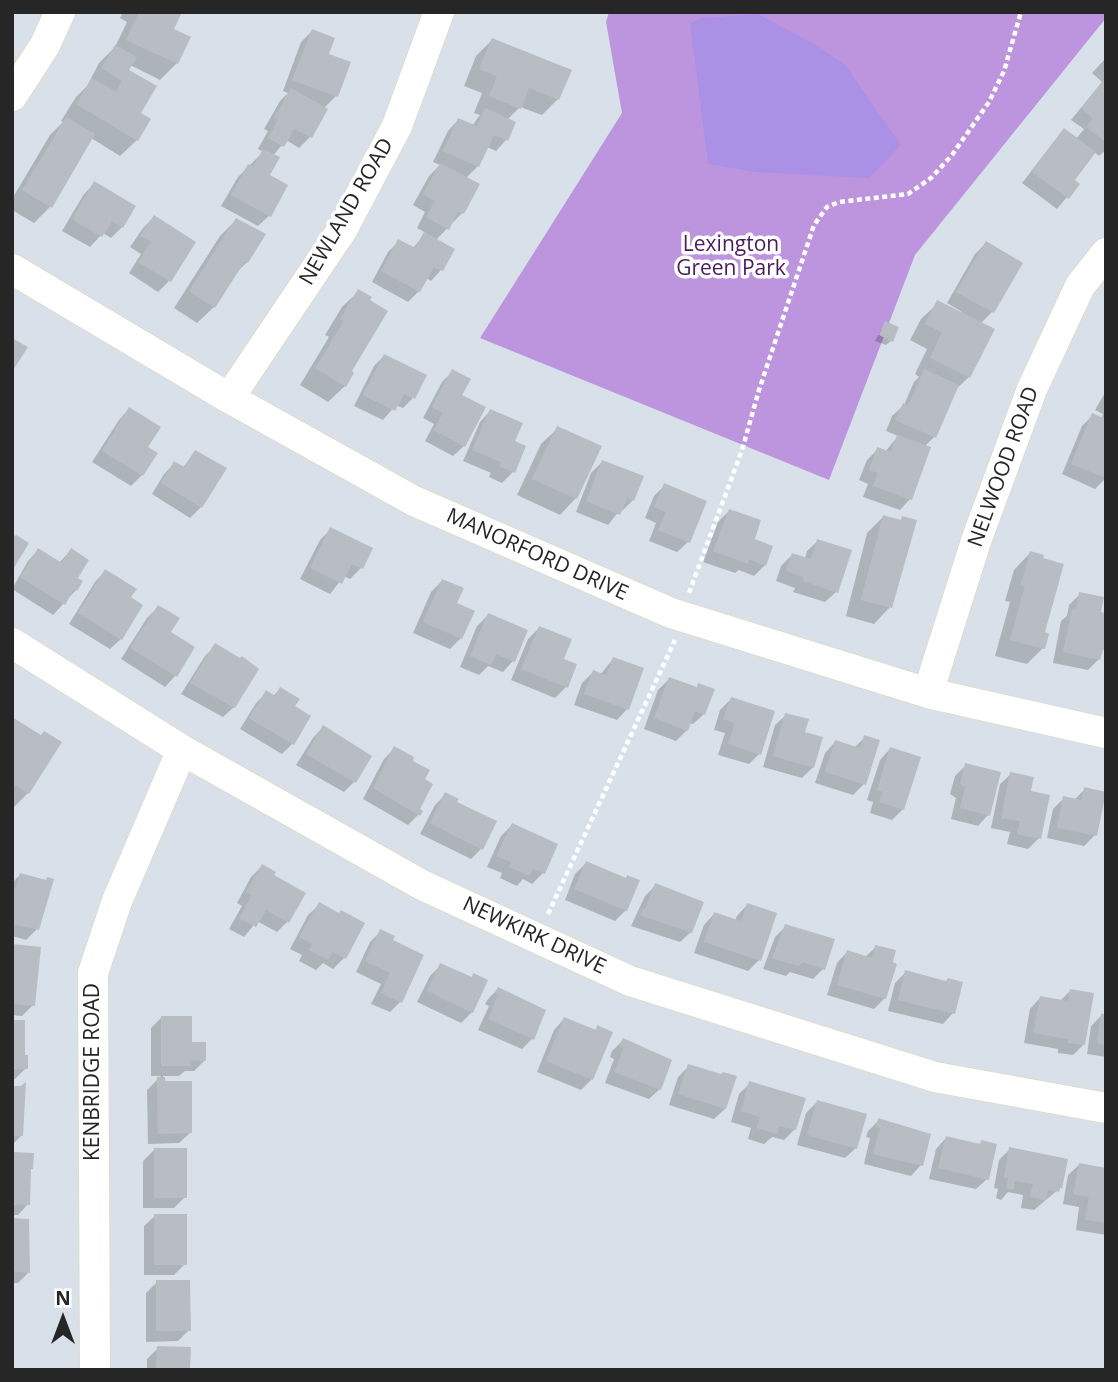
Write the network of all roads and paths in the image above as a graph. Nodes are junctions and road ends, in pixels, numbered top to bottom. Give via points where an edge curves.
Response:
1 (60, 12) edge
2 (439, 12) edge
3 (1021, 12) edge
4 (12, 96) edge
5 (1106, 253) edge
6 (12, 269) edge
7 (229, 398) junction
8 (687, 598) dead end
9 (676, 639) dead end
10 (12, 643) edge
11 (928, 693) junction
12 (1106, 733) edge
13 (182, 750) junction
14 (547, 916) dead end
15 (1106, 1108) edge
16 (95, 1370) edge

1 - 4 street
2 - 7 street, NEWLAND ROAD via 397,126 348,218
3 - 8 path via 1004,71 989,102 931,178 908,194 827,206 814,225 743,450
5 - 11 street, NELWOOD ROAD via 1080,286 1032,390 976,541
6 - 7 street, MANORFORD DRIVE
7 - 11 street, MANORFORD DRIVE via 414,501 671,613
9 - 14 path
10 - 13 street, NEWKIRK DRIVE
11 - 12 street, MANORFORD DRIVE
13 - 15 street, NEWKIRK DRIVE via 422,885 631,981 935,1077
13 - 16 street, KENBRIDGE ROAD via 117,901 93,973

